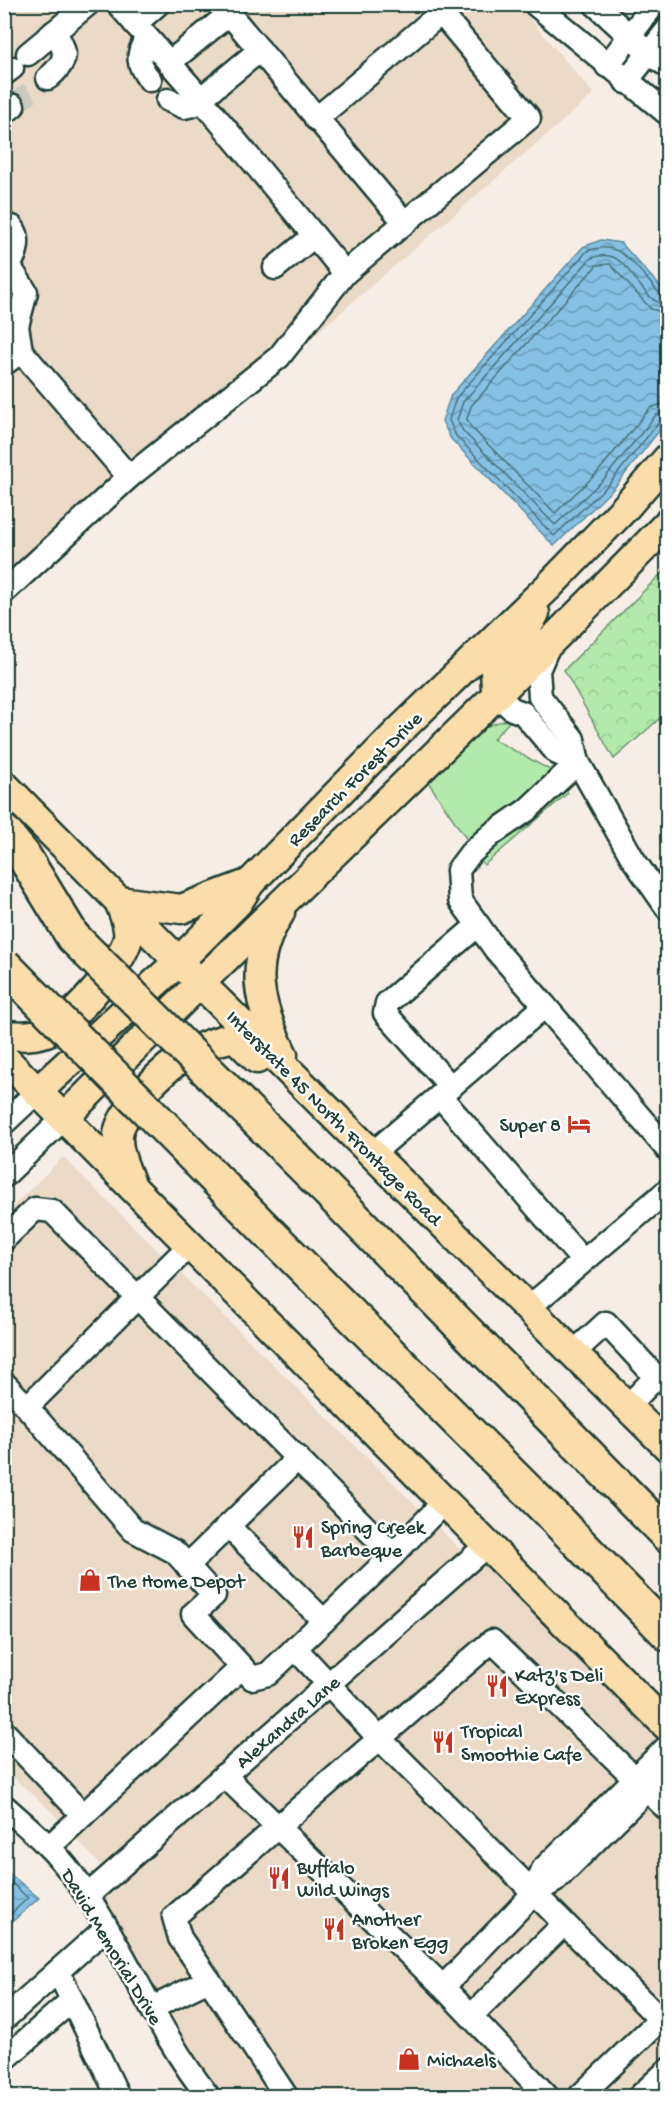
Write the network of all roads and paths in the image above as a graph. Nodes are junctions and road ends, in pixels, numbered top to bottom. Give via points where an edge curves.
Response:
1 (88, 4) edge
2 (118, 4) edge
3 (158, 4) edge
4 (535, 4) edge
5 (595, 4) edge
6 (654, 4) edge
7 (225, 9) edge
8 (668, 29) edge
9 (141, 31) junction
10 (54, 32) junction
11 (630, 36) junction
12 (260, 50) junction
13 (658, 60) edge
14 (169, 63) junction
15 (15, 65) edge
16 (607, 66) junction
17 (48, 78) tunnel mouth
18 (150, 80) dead end
19 (626, 82) junction
20 (201, 99) junction
21 (168, 100) dead end
22 (668, 114) edge
23 (316, 119) junction
24 (405, 223) junction
25 (12, 227) dead end
26 (314, 236) junction
27 (6, 264) edge
28 (275, 268) dead end
29 (345, 273) junction
30 (13, 357) edge
31 (668, 458) edge
32 (129, 477) junction
33 (668, 523) edge
34 (548, 587) junction
35 (4, 592) edge
36 (550, 642) junction
37 (497, 695) junction
38 (578, 762) junction
39 (4, 785) edge
40 (4, 832) edge
41 (4, 869) edge
42 (658, 878) edge
43 (250, 884) junction
44 (294, 891) junction
45 (119, 902) junction
46 (668, 909) edge
47 (478, 925) junction
48 (73, 937) junction
49 (178, 962) junction
50 (4, 965) edge
51 (199, 982) junction
52 (545, 1006) junction
53 (4, 1035) edge
54 (4, 1058) edge
55 (293, 1076) junction
56 (446, 1091) junction
57 (37, 1092) junction
58 (63, 1119) junction
59 (4, 1123) edge
60 (668, 1150) edge
61 (374, 1153) junction
62 (4, 1176) edge
63 (132, 1187) junction
64 (668, 1190) edge
65 (4, 1239) edge
66 (190, 1245) junction
67 (583, 1261) junction
68 (139, 1297) junction
69 (528, 1308) junction
70 (573, 1353) junction
71 (662, 1377) edge
72 (4, 1383) edge
73 (27, 1407) junction
74 (626, 1408) junction
75 (668, 1447) edge
76 (298, 1458) junction
77 (444, 1502) junction
78 (228, 1526) junction
79 (668, 1536) edge
80 (487, 1545) junction
81 (393, 1555) junction
82 (187, 1566) junction
83 (324, 1621) junction
84 (668, 1634) edge
85 (296, 1648) junction
86 (242, 1667) junction
87 (329, 1684) junction
88 (668, 1727) edge
89 (4, 1732) edge
90 (379, 1738) junction
91 (668, 1746) edge
92 (668, 1769) edge
93 (224, 1775) junction
94 (642, 1784) junction
95 (4, 1806) edge
96 (668, 1810) edge
97 (83, 1815) junction
98 (276, 1825) junction
99 (48, 1847) junction
100 (534, 1893) junction
101 (87, 1896) junction
102 (564, 1924) junction
103 (106, 1928) junction
104 (58, 1971) junction
105 (209, 1980) junction
106 (443, 1986) junction
107 (72, 2000) junction
108 (152, 2008) junction
109 (471, 2016) junction
110 (4, 2019) edge
111 (665, 2019) edge
112 (4, 2060) edge
113 (668, 2070) edge
114 (118, 2097) edge
115 (208, 2097) edge
116 (286, 2097) edge
117 (547, 2097) edge
118 (580, 2097) edge
119 (640, 2097) edge

1 - 10 street
2 - 9 street
3 - 9 street
4 - 16 street
5 - 11 street
6 - 11 street
7 - 12 street
7 - 14 street
8 - 13 street
9 - 14 street
9 - 18 street via 138,57
10 - 15 street
10 - 17 street via 64,46 64,56 59,68
11 - 13 street
11 - 16 street
12 - 20 street
12 - 23 street
13 - 19 street
14 - 20 street
16 - 19 street
19 - 22 street
20 - 21 street via 184,107
20 - 26 street
23 - 24 street
23 - 24 street via 441,14 463,39 529,118
24 - 29 street
25 - 27 street via 18,243
26 - 28 street
26 - 29 street
27 - 30 street via 26,292 16,326
29 - 32 street via 279,357
30 - 32 street
31 - 34 main road, Research Forest Drive
32 - 35 street
33 - 36 main road, Research Forest Drive
34 - 37 main road via 520,641 495,671
34 - 43 main road, Research Forest Drive via 399,731
36 - 37 main road, Research Forest Drive
36 - 38 street via 538,670 540,697 573,739
37 - 38 street via 523,713 557,753
37 - 44 main road, Research Forest Drive
38 - 42 street
38 - 47 street via 470,854 458,870 460,900
39 - 45 main road, Interstate 45 North Frontage Road
40 - 48 highway via 23,855
41 - 48 highway
42 - 46 street
43 - 45 main road via 181,909
43 - 49 main road, Research Forest Drive via 238,902
44 - 51 main road, Research Forest Drive
44 - 55 main road via 265,936 258,980 266,1022
45 - 49 main road, Interstate 45 North Frontage Road
45 - 53 main road via 128,937 103,982 51,1030 29,1036
47 - 52 street
47 - 56 street via 387,1003 385,1012
48 - 79 highway, bridge
49 - 51 main road, Interstate 45 North Frontage Road
49 - 57 main road, Research Forest Drive
50 - 84 highway, bridge
51 - 55 main road, Interstate 45 North Frontage Road
51 - 58 main road, Research Forest Drive
52 - 56 street
52 - 60 street
54 - 57 main road
55 - 61 main road, Interstate 45 North Frontage Road
55 - 63 main road via 277,1078 235,1038 211,1042 174,1062 146,1089 118,1133 120,1157
56 - 61 street
56 - 67 street
57 - 58 main road
57 - 59 street
58 - 62 street
58 - 63 main road
61 - 69 main road, Interstate 45 North Frontage Road
63 - 66 main road
64 - 67 street
65 - 68 street via 35,1209 52,1211
66 - 68 street
66 - 77 main road
67 - 69 street
68 - 73 street
68 - 76 street
69 - 70 main road, Interstate 45 North Frontage Road
70 - 71 street via 606,1323
70 - 74 main road, Interstate 45 North Frontage Road
71 - 74 street
72 - 73 street
73 - 82 street via 133,1530 175,1552
74 - 75 main road, Interstate 45 North Frontage Road
76 - 78 street
76 - 81 street
77 - 80 main road
77 - 81 street
78 - 82 street
78 - 83 street
80 - 87 street, Alexandra Lane
80 - 88 main road
81 - 83 street
82 - 86 street via 214,1595 193,1614
83 - 85 street
85 - 86 street via 268,1674 252,1678
85 - 87 street
86 - 97 street
87 - 90 street
87 - 93 street, Alexandra Lane
89 - 97 street
90 - 94 street via 492,1641
90 - 98 street
90 - 100 street
91 - 94 street
92 - 94 street
93 - 98 street
93 - 101 street, Alexandra Lane
94 - 96 street
94 - 100 street via 543,1869
95 - 99 street, David Memorial Drive
97 - 99 street
98 - 105 street via 174,1917 180,1938
98 - 106 street
99 - 101 street, David Memorial Drive
100 - 102 street
100 - 106 street
101 - 103 street, David Memorial Drive
102 - 109 street
102 - 111 street
103 - 104 street
103 - 108 street, David Memorial Drive
104 - 107 street
104 - 110 street
105 - 108 street
105 - 116 street
106 - 109 street
107 - 112 street
107 - 114 street
108 - 115 street, David Memorial Drive
109 - 117 street
111 - 118 street
113 - 119 street

